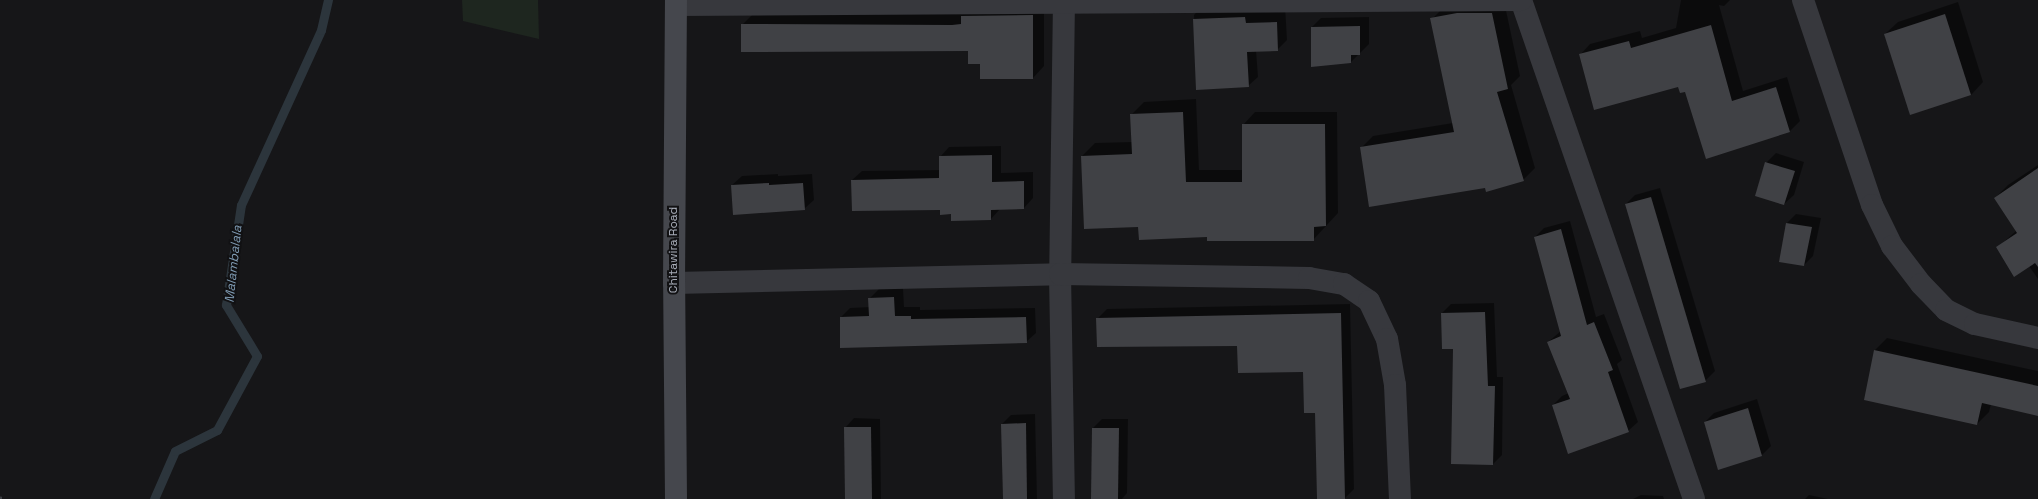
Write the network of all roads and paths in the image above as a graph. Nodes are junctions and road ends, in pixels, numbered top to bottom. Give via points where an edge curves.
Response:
1 (1521, 0) edge
2 (1803, 0) edge
3 (676, 2) edge
4 (1064, 2) edge
5 (1060, 274) junction
6 (674, 282) junction
7 (2038, 338) edge
8 (0, 497) edge
9 (4, 499) edge
10 (676, 499) edge
11 (1064, 499) edge
12 (1400, 499) edge
13 (1694, 499) edge

1 - 4 street
1 - 13 street
2 - 7 street via 1872,205 1892,246 1921,284 1946,310 1975,324
3 - 4 street
3 - 6 street, Chitawira Road
4 - 5 street
5 - 6 street
5 - 11 street
5 - 12 street via 1309,278 1344,284 1369,301 1387,339 1395,385
6 - 10 street, Chitawira Road
8 - 9 path

